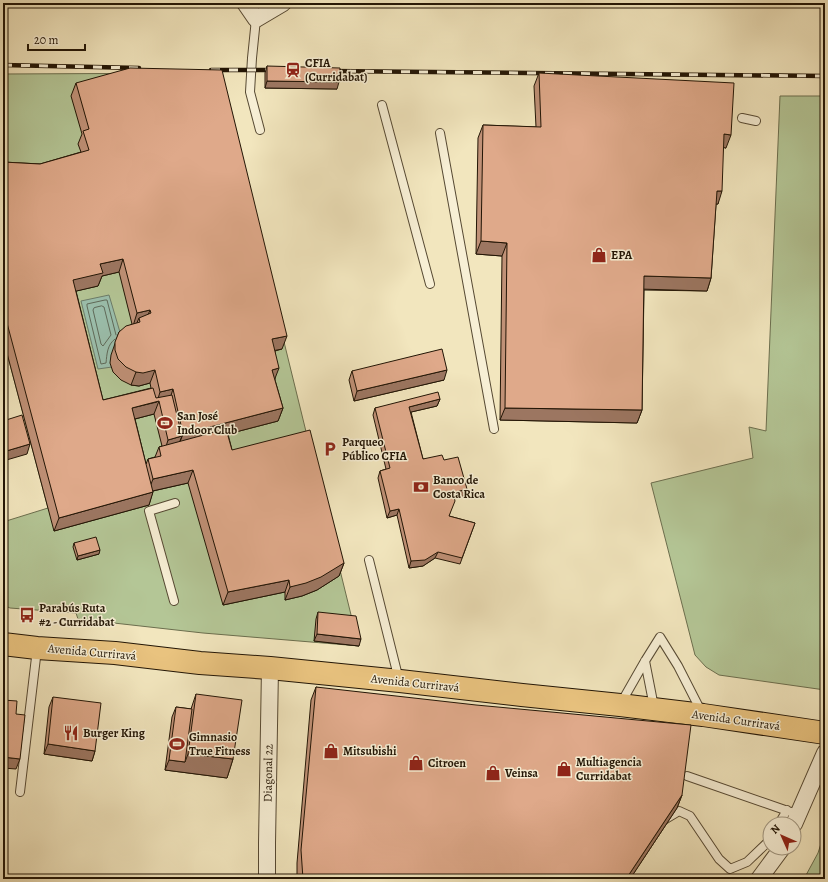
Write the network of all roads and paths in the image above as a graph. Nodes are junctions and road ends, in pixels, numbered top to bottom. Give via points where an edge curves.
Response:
1 (245, 3) edge
2 (283, 3) edge
3 (256, 19) junction
4 (382, 105) dead end
5 (742, 118) dead end
6 (756, 121) dead end
7 (260, 130) dead end
8 (440, 134) dead end
9 (430, 284) dead end
10 (494, 429) dead end
11 (176, 503) dead end
12 (369, 560) dead end
13 (174, 601) dead end
14 (3, 644) edge
15 (37, 648) junction
16 (645, 660) junction
17 (270, 668) junction
18 (400, 681) junction
19 (620, 705) junction
20 (654, 709) junction
21 (703, 715) junction
22 (825, 733) edge
23 (825, 753) edge
24 (687, 776) edge
25 (20, 792) dead end
26 (793, 816) edge
27 (656, 826) edge
28 (762, 848) edge
29 (776, 856) edge
30 (267, 879) edge
31 (759, 879) edge

1 - 3 street
2 - 3 street
3 - 7 lane via 250,92
4 - 9 lane
5 - 6 lane
8 - 10 lane
11 - 13 lane via 149,511
12 - 18 lane
14 - 15 highway, Avenida Curriravá
15 - 17 highway, Avenida Curriravá
15 - 25 lane
16 - 19 lane
16 - 20 lane
16 - 21 lane via 660,637
17 - 18 highway, Avenida Curriravá
17 - 30 street, Diagonal 22
18 - 19 highway, Avenida Curriravá
19 - 20 highway, Avenida Curriravá
20 - 21 highway, Avenida Curriravá
21 - 22 highway, Avenida Curriravá
23 - 26 street
24 - 26 lane
27 - 28 lane via 679,811 690,816 719,858 730,869 747,862
29 - 31 street

